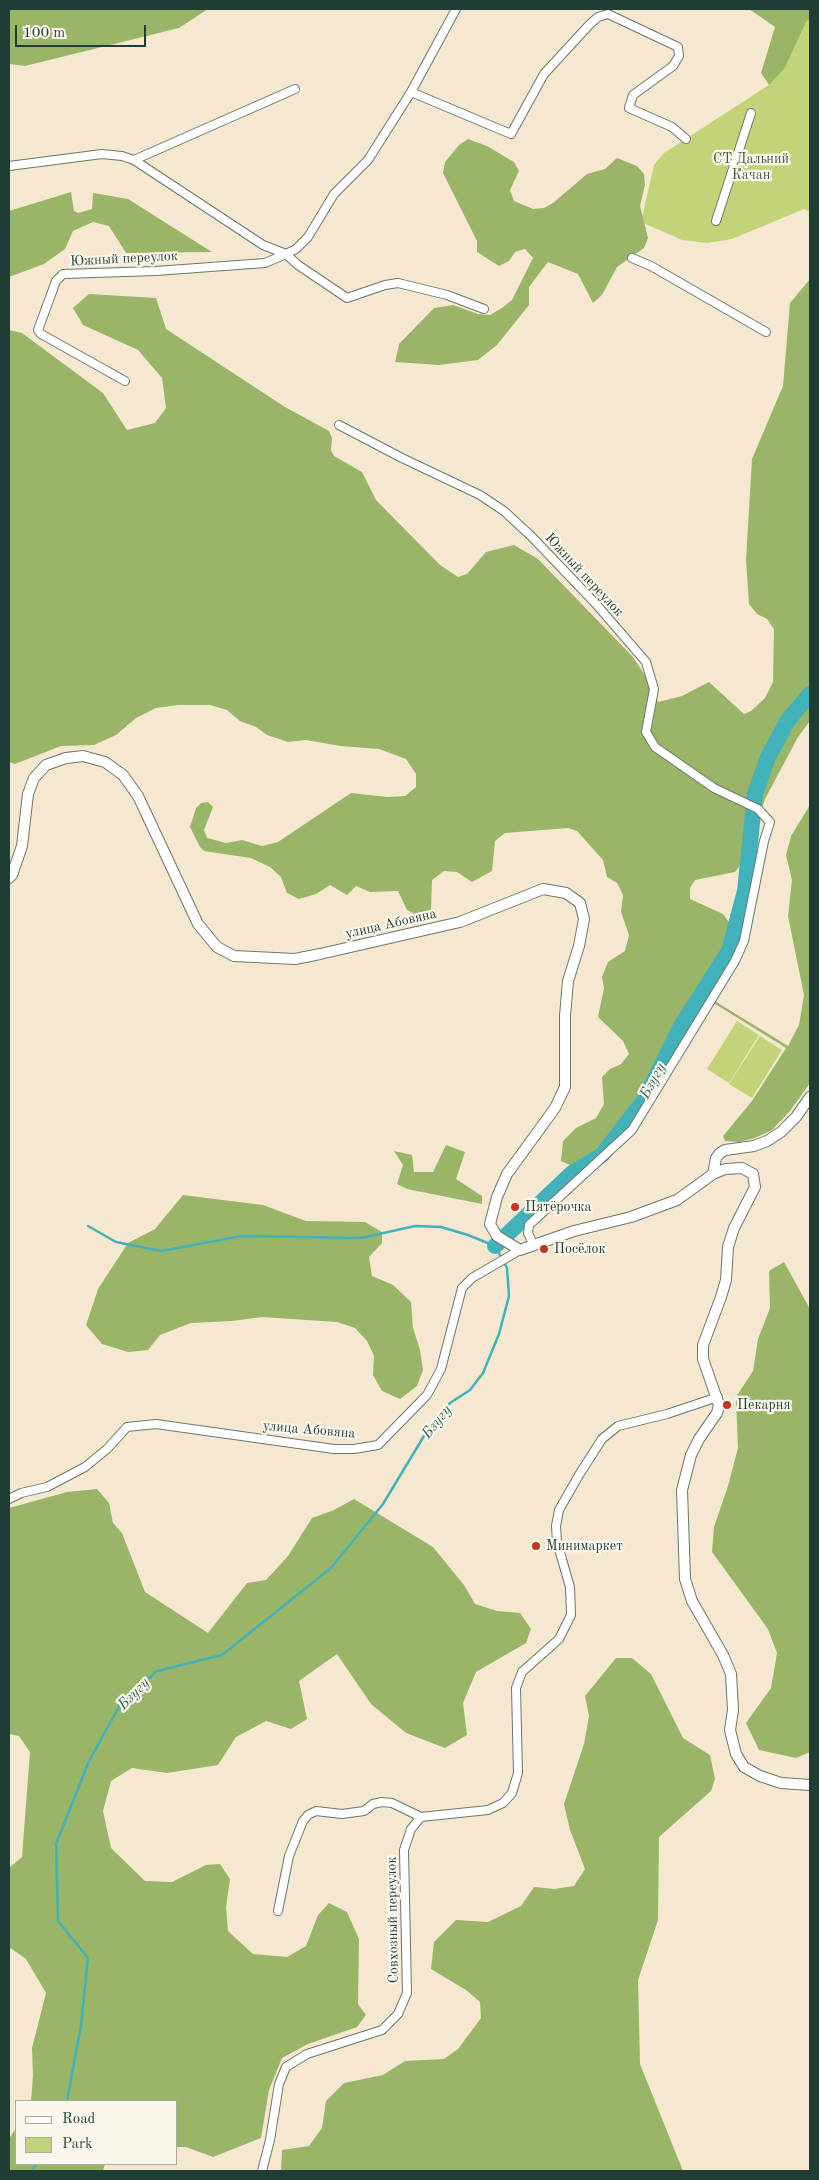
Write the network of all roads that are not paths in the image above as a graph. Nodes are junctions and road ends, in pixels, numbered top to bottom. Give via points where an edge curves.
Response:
1 (456, 9) edge
2 (295, 89) dead end
3 (411, 92) junction
4 (751, 113) dead end
5 (686, 139) dead end
6 (134, 160) junction
7 (9, 166) edge
8 (716, 221) dead end
9 (286, 254) junction
10 (632, 258) dead end
11 (484, 309) dead end
12 (766, 332) dead end
13 (125, 381) dead end
14 (339, 424) dead end
15 (9, 878) edge
16 (810, 1097) edge
17 (713, 1174) junction
18 (533, 1244) junction
19 (520, 1250) junction
20 (718, 1397) junction
21 (9, 1499) edge
22 (810, 1785) edge
23 (421, 1817) junction
24 (278, 1911) dead end
25 (262, 2171) edge

1 - 3 street, Южный переулок
2 - 6 street
3 - 5 street via 511,134 544,74 590,24 608,14 678,47 679,56 673,66 633,95 629,108 672,127
3 - 9 street, Южный переулок via 368,160 334,194 308,237
4 - 8 street
6 - 7 street via 102,154
6 - 9 street via 263,245
9 - 11 street via 347,298 398,283 447,295
9 - 13 street, Южный переулок via 265,263 156,271 74,272 59,277 38,330
10 - 12 street
14 - 18 street, Южный переулок via 480,495 504,511 596,604 646,662 654,689 646,732 655,747 714,788 758,809 770,822 744,941 735,961 632,1130 529,1225 528,1233
15 - 19 street, улица Абовяна via 22,846 28,794 34,778 46,765 83,756 105,762 123,775 138,796 198,924 217,947 234,956 304,958 460,922 543,889 566,893 580,903 584,919 568,981 565,1016 565,1087 555,1108 507,1174 496,1197 490,1224 497,1236
16 - 17 street via 781,1132 754,1146 720,1153
17 - 18 street, улица Абовяна via 677,1200 632,1217
17 - 20 street, улица Абовяна via 733,1167 748,1170 755,1178 755,1187 728,1247 722,1297 703,1345 703,1359
18 - 19 street, улица Абовяна
19 - 21 street, улица Абовяна via 472,1278 462,1288 441,1369 427,1394 378,1445 334,1449 156,1424 128,1427 85,1467 47,1487
20 - 22 street via 717,1412 691,1455 682,1490 684,1579 692,1601 731,1674 733,1710 730,1730 736,1754 744,1767 760,1776 781,1783
20 - 23 street via 618,1426 602,1439 559,1510 557,1542 570,1587 571,1615 559,1639 522,1672 516,1688 518,1773 512,1793 503,1803 488,1810
23 - 24 street via 392,1803 374,1804 364,1811 342,1814 316,1811 303,1821 289,1856
23 - 25 street, Совхозный переулок via 411,1829 404,1850 407,1993 398,2014 382,2030 307,2054 286,2067 279,2084

